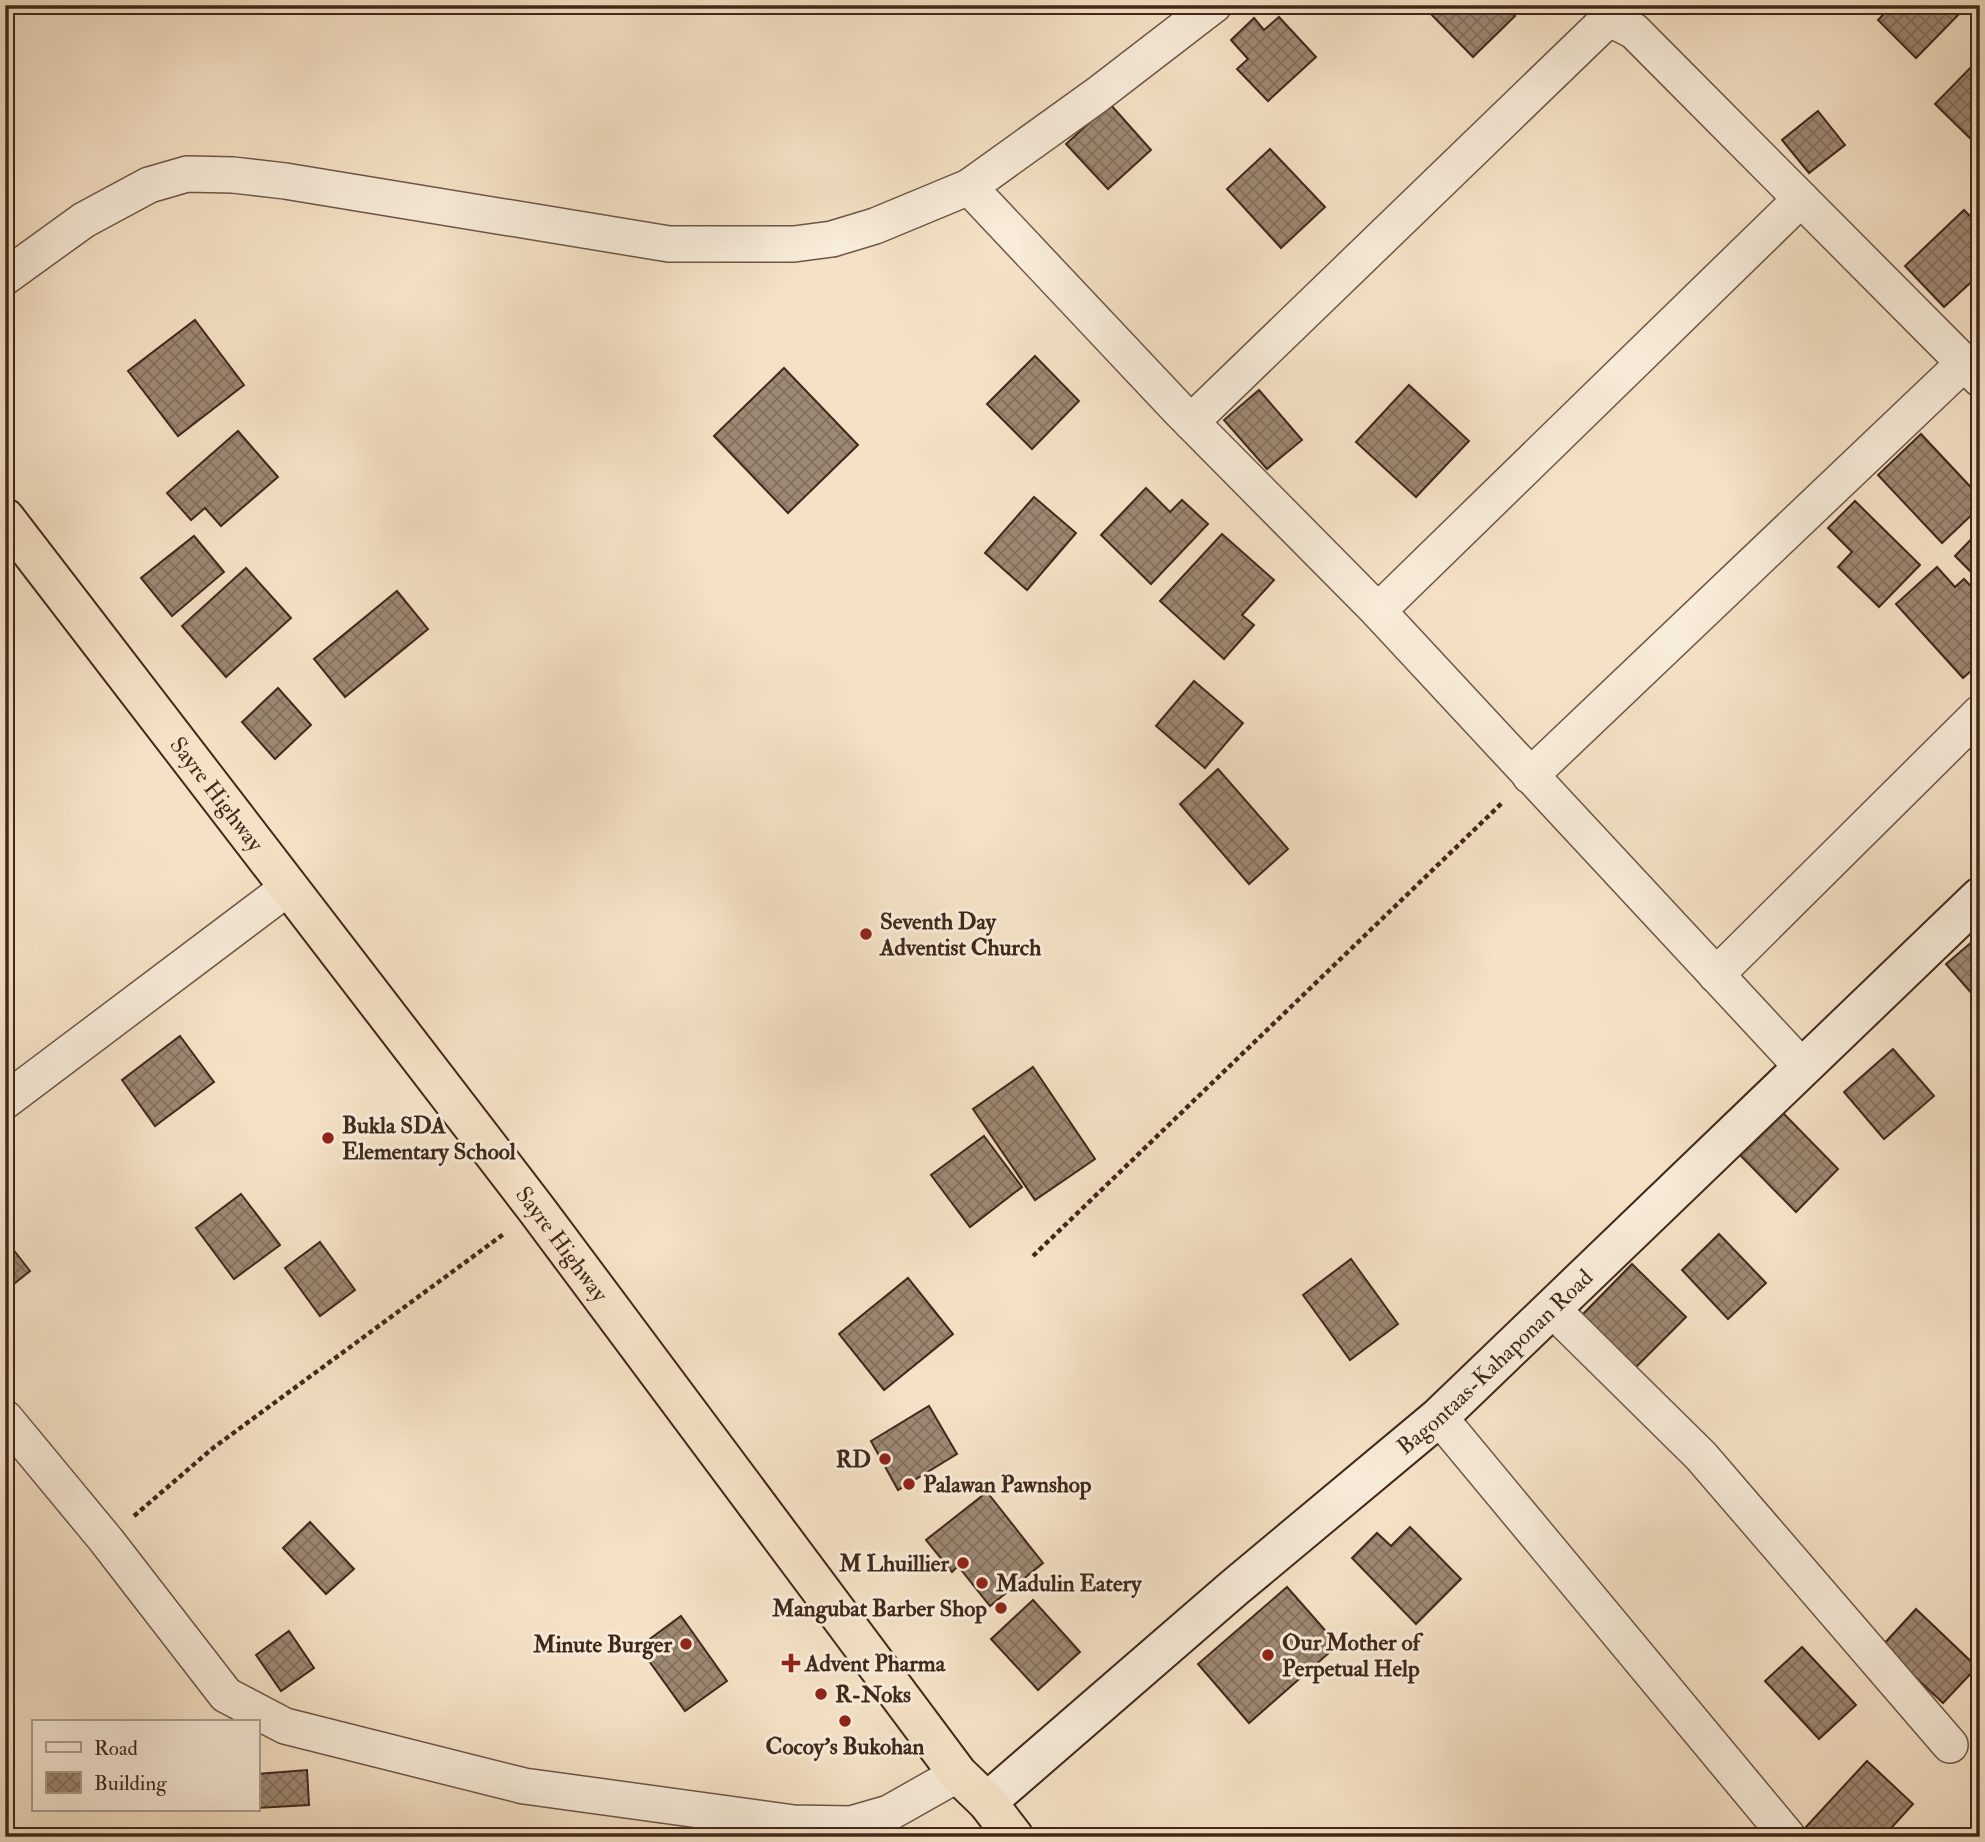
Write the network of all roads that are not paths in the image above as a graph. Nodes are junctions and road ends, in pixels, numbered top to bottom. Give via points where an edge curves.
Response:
1 (1214, 5) edge
2 (969, 187) junction
3 (1801, 199) junction
4 (5, 277) edge
5 (1972, 371) edge
6 (1191, 422) junction
7 (5, 518) edge
8 (1378, 611) junction
9 (1980, 713) edge
10 (1530, 776) junction
11 (289, 887) junction
12 (1980, 897) edge
13 (1716, 975) junction
14 (1802, 1068) junction
15 (5, 1101) edge
16 (1552, 1309) junction
17 (1439, 1416) junction
18 (9, 1430) edge
19 (1951, 1745) dead end
20 (958, 1774) junction
21 (987, 1802) junction
22 (1014, 1837) edge
23 (1788, 1837) edge

1 - 2 street
2 - 4 street via 832,239 793,244 668,244 285,181 187,174 149,185 84,220
2 - 6 street
3 - 5 street
3 - 6 street via 1634,31 1614,21 1604,23
3 - 8 street
5 - 10 street
6 - 8 street
7 - 11 highway, Sayre Highway
8 - 10 street
9 - 13 street
10 - 13 street
11 - 15 street
11 - 20 highway, Sayre Highway via 537,1210
12 - 14 main road, Bagontaas-Kahaponan Road
13 - 14 street
14 - 16 main road, Bagontaas-Kahaponan Road
16 - 17 main road, Bagontaas-Kahaponan Road
16 - 19 street via 1701,1456
17 - 21 main road, Bagontaas-Kahaponan Road
17 - 23 street
18 - 20 street via 106,1540 226,1695 285,1726 524,1786 793,1823 852,1824 889,1813
20 - 21 highway, Sayre Highway
21 - 22 highway, Sayre Highway

